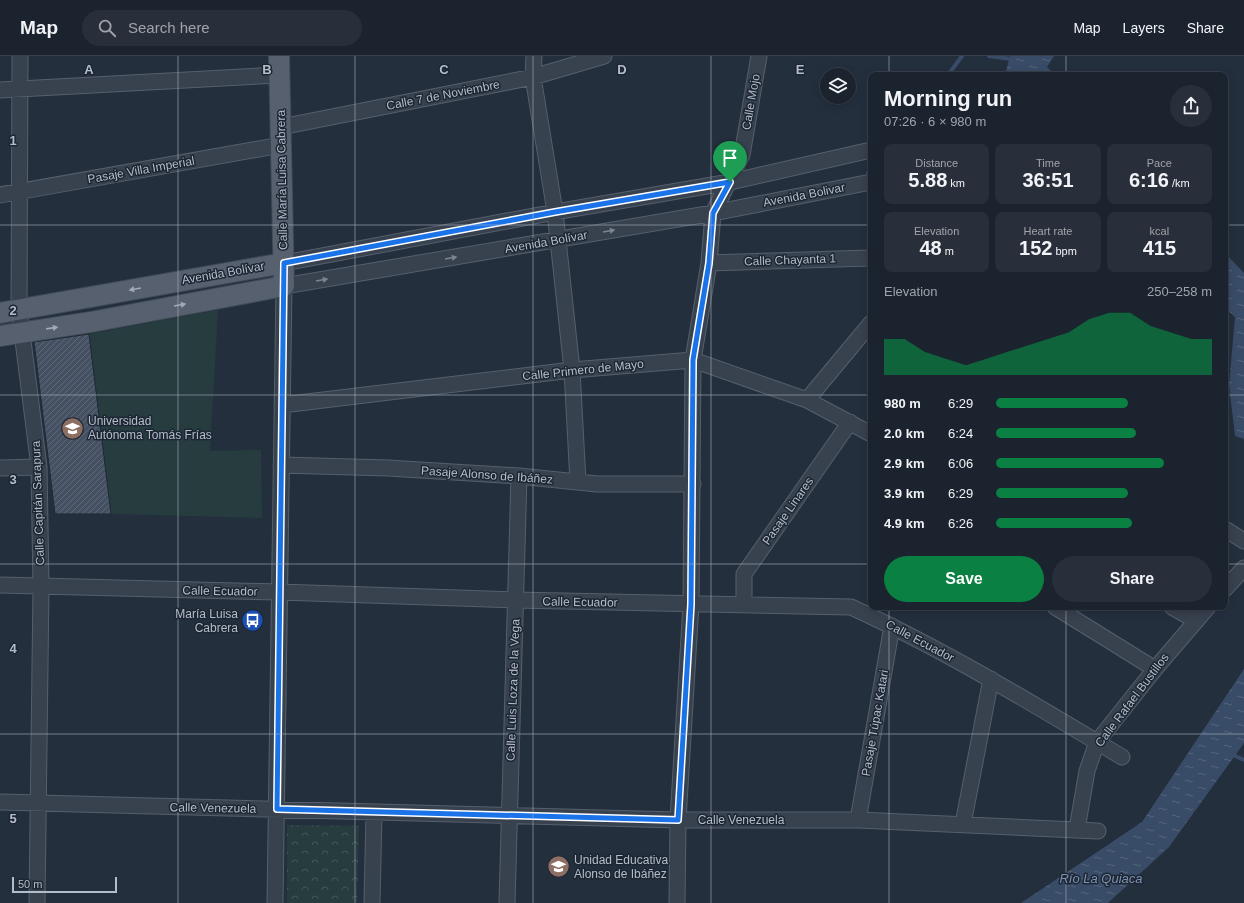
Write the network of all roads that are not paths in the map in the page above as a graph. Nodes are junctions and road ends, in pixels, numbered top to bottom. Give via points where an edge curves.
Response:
1 (20, 56) edge
2 (534, 56) edge
3 (604, 56) edge
4 (759, 56) edge
5 (279, 66) edge
6 (533, 77) junction
7 (21, 88) junction
8 (0, 90) edge
9 (281, 136) junction
10 (868, 151) edge
11 (730, 182) junction
12 (868, 183) edge
13 (20, 192) junction
14 (0, 195) edge
15 (555, 212) junction
16 (713, 213) junction
17 (557, 240) junction
18 (868, 258) edge
19 (284, 263) junction
20 (709, 263) junction
21 (284, 286) junction
22 (19, 309) junction
23 (0, 313) edge
24 (868, 327) edge
25 (23, 332) junction
26 (0, 336) edge
27 (693, 360) junction
28 (572, 370) junction
29 (807, 400) junction
30 (282, 405) junction
31 (850, 422) junction
32 (868, 432) edge
33 (281, 464) junction
34 (39, 467) junction
35 (0, 468) edge
36 (519, 476) junction
37 (578, 482) junction
38 (693, 484) junction
39 (1228, 531) edge
40 (1244, 542) edge
41 (1244, 568) edge
42 (0, 585) edge
43 (1228, 586) edge
44 (41, 587) junction
45 (278, 592) junction
46 (515, 600) junction
47 (691, 604) junction
48 (744, 605) junction
49 (1060, 610) edge
50 (1177, 610) edge
51 (1205, 610) edge
52 (1195, 620) junction
53 (892, 626) junction
54 (1154, 669) junction
55 (991, 679) junction
56 (1097, 742) junction
57 (1122, 757) dead end
58 (0, 802) edge
59 (39, 804) junction
60 (277, 809) junction
61 (374, 812) junction
62 (509, 816) junction
63 (678, 820) junction
64 (858, 820) junction
65 (963, 824) junction
66 (1077, 829) junction
67 (1098, 830) dead end
68 (37, 903) edge
69 (275, 903) edge
70 (372, 903) edge
71 (507, 903) edge
72 (677, 903) edge

1 - 7 street, Calle Capitán Sarapura
2 - 6 street
3 - 6 street, Calle 7 de Noviembre
4 - 11 street, Calle Mojo via 742,155
5 - 7 street
5 - 9 main road, Calle María Luisa Cabrera
6 - 9 street, Calle 7 de Noviembre
6 - 15 street
7 - 8 street
7 - 13 street, Calle Capitán Sarapura
9 - 13 street, Pasaje Villa Imperial
9 - 19 main road, Calle María Luisa Cabrera
10 - 11 street
11 - 15 street, Avenida Bolívar
11 - 16 street, Calle Mojo
12 - 16 street, Avenida Bolivar
13 - 14 street, Pasaje Villa Imperial
13 - 22 street, Calle Capitán Sarapura
15 - 17 street
15 - 19 street, Avenida Bolívar
17 -> 16 street, Avenida Bolívar
16 - 20 street
21 -> 17 street, Avenida Bolívar
17 - 28 street
18 - 20 street, Calle Chayanta 1
19 - 21 main road, Calle María Luisa Cabrera
19 -> 22 main road, Avenida Bolívar
20 - 27 street
25 -> 21 main road, Avenida Bolívar via 92,322
21 - 30 street, Calle María Luisa Cabrera
22 - 23 main road, Avenida Bolívar
22 - 25 street, Calle Capitán Sarapura
24 - 29 street
25 - 26 main road, Avenida Bolívar
25 - 34 street, Calle Capitán Sarapura
27 - 28 street, Calle Primero de Mayo
27 - 29 street, Calle Primero de Mayo
27 - 38 street
28 - 30 street, Calle Primero de Mayo
28 - 37 street
29 - 31 street, Calle Primero de Mayo
30 - 33 street, Calle María Luisa Cabrera
31 - 32 street, Calle Primero de Mayo
31 - 48 street, Pasaje Linares via 744,574
33 - 36 street, Pasaje Alonso de Ibáñez
33 - 45 street, Calle María Luisa Cabrera
34 - 35 street
34 - 44 street, Calle Capitán Sarapura
36 - 37 street, Pasaje Alonso de Ibáñez
36 - 46 street, Calle Luis Loza de la Vega
37 - 38 street, Pasaje Alonso de Ibáñez
38 - 47 street
39 - 40 street
41 - 43 street
42 - 44 street, Calle Ecuador
44 - 45 street, Calle Ecuador
44 - 59 street, Calle Capitán Sarapura
45 - 46 street, Calle Ecuador
45 - 60 street, Calle María Luisa Cabrera
46 - 47 street, Calle Ecuador
46 - 62 street, Calle Luis Loza de la Vega
47 - 48 street, Calle Ecuador
47 - 63 street
48 - 53 street, Calle Ecuador via 851,607
49 - 54 street
50 - 52 street
51 - 52 street, Calle Rafael Bustillos
52 - 54 street, Calle Rafael Bustillos
53 - 55 street, Calle Ecuador
53 - 64 street, Pasaje Túpac Katari
54 - 56 street, Calle Rafael Bustillos
55 - 56 street, Calle Ecuador
55 - 65 street
56 - 57 street, Calle Ecuador
56 - 66 street, Calle Rafael Bustillos via 1086,770
58 - 59 street, Calle Venezuela
59 - 60 street, Calle Venezuela
59 - 68 street, Calle Capitán Sarapura
60 - 61 street, Calle Venezuela
60 - 69 street, Calle María Luisa Cabrera
61 - 62 street, Calle Venezuela
61 - 70 street
62 - 63 street, Calle Venezuela
62 - 71 street, Calle Luis Loza de la Vega
63 - 64 street, Calle Venezuela
63 - 72 street
64 - 65 street, Calle Venezuela
65 - 66 street, Calle Venezuela
66 - 67 street, Calle Venezuela

